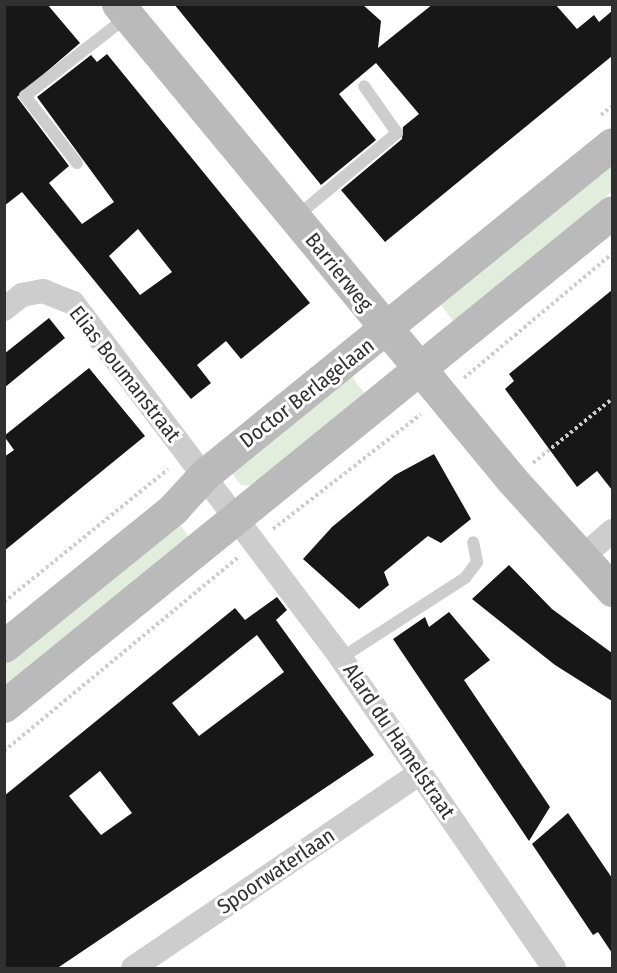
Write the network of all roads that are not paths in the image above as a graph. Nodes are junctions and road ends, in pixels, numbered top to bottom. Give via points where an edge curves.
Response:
1 (123, 10) edge
2 (364, 86) dead end
3 (612, 144) edge
4 (77, 163) dead end
5 (612, 212) edge
6 (294, 218) junction
7 (4, 309) edge
8 (386, 330) junction
9 (419, 369) junction
10 (204, 475) junction
11 (246, 531) junction
12 (612, 531) edge
13 (474, 542) dead end
14 (580, 558) junction
15 (612, 590) edge
16 (4, 646) edge
17 (341, 658) junction
18 (4, 706) edge
19 (420, 773) junction
20 (133, 969) edge
21 (554, 969) edge

1 - 4 lane via 25,96
1 - 6 main road, Barrierweg
2 - 6 lane via 397,133
3 - 8 main road, Doctor Berlagelaan
5 - 9 main road
6 - 8 main road, Barrierweg
7 - 10 street, Elias Boumanstraat via 22,295 43,291 73,303
8 - 9 main road, Barrierweg
8 - 10 main road, Doctor Berlagelaan
9 - 11 main road
9 - 14 main road, Barrierweg
10 - 11 street, Elias Boumanstraat
10 - 16 main road, Doctor Berlagelaan via 173,509
11 - 17 street, Alard du Hamelstraat
11 - 18 main road
12 - 14 street
13 - 17 lane via 477,562 465,578
14 - 15 main road, Barrierweg
17 - 19 street, Alard du Hamelstraat
19 - 20 street, Spoorwaterlaan
19 - 21 street, Alard du Hamelstraat

